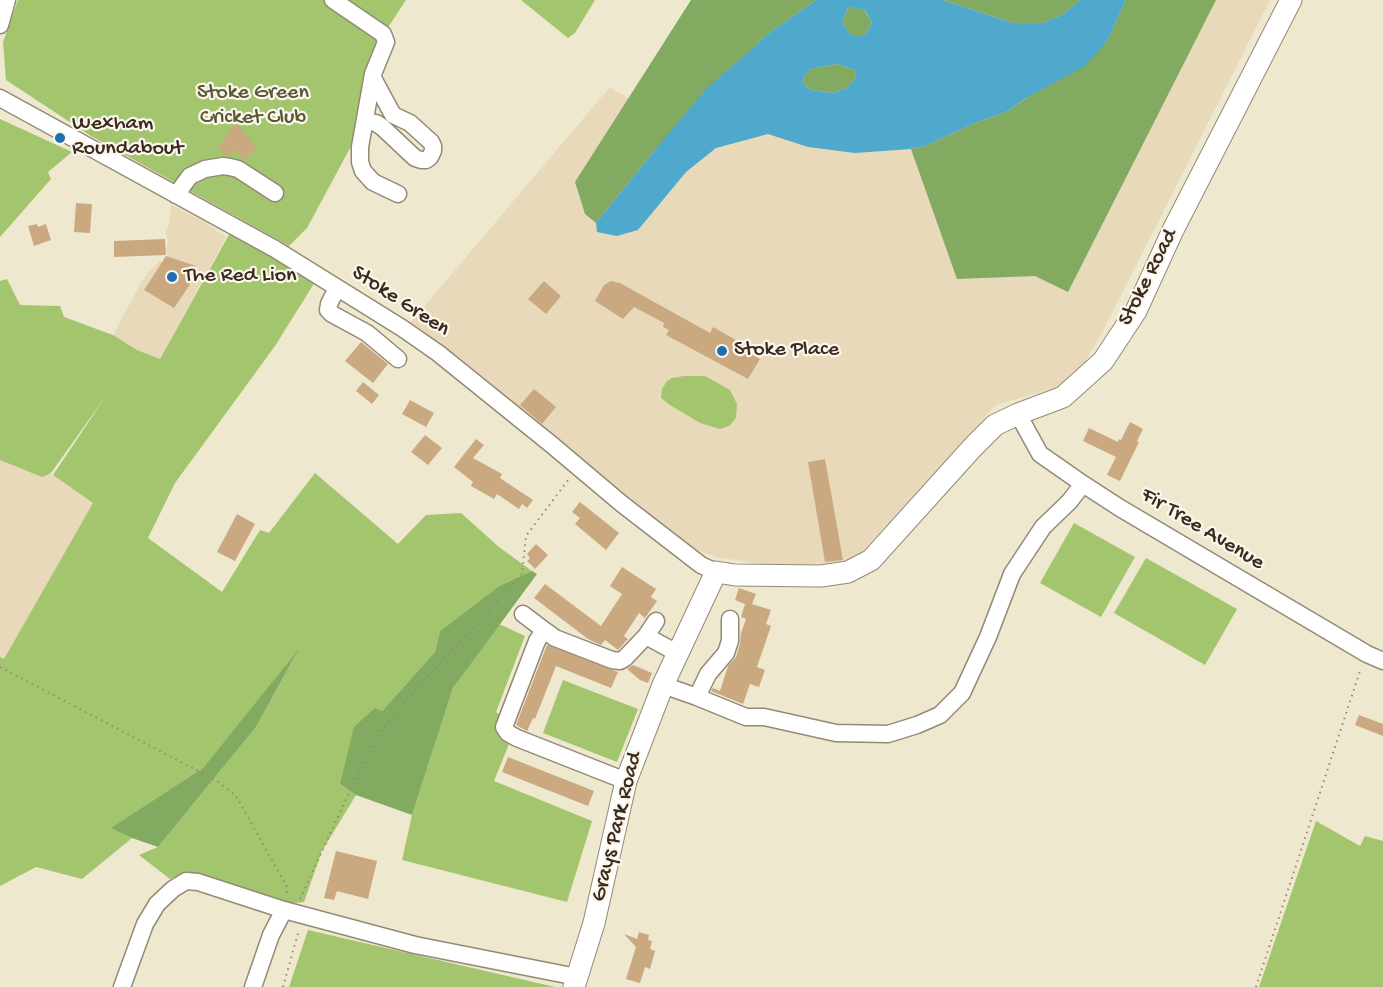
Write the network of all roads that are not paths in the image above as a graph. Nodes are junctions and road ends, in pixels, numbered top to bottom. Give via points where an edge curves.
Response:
1 (7, 0) edge
2 (333, 0) edge
3 (1291, 0) edge
4 (0, 25) edge
5 (372, 74) junction
6 (0, 87) edge
7 (0, 98) edge
8 (30, 115) junction
9 (365, 121) junction
10 (275, 193) dead end
11 (398, 194) dead end
12 (176, 195) junction
13 (337, 288) junction
14 (398, 359) dead end
15 (1018, 414) junction
16 (1083, 484) junction
17 (716, 572) junction
18 (523, 614) dead end
19 (730, 619) dead end
20 (656, 621) dead end
21 (544, 630) junction
22 (646, 636) junction
23 (677, 653) junction
24 (1383, 662) edge
25 (663, 685) junction
26 (697, 697) junction
27 (626, 781) junction
28 (294, 913) junction
29 (576, 982) edge
30 (122, 987) edge
31 (253, 987) edge

1 - 4 street
2 - 5 street via 383,34 386,42
3 - 15 main road, Stoke Road via 1136,311 1102,362 1063,397
5 - 9 street
5 - 9 street via 388,121
6 - 8 street, Stoke Green
7 - 8 street, Stoke Green
8 - 12 street, Stoke Green
9 - 11 street via 360,147 363,171 373,182
10 - 12 street via 238,170 223,166 190,176
12 - 13 street, Stoke Green
13 - 14 street via 328,308 332,314 367,333
13 - 17 street, Stoke Green via 438,353 622,504 701,565
15 - 16 street, Fir Tree Avenue via 1040,454
15 - 17 main road, Stoke Road via 995,425 871,560 848,572 821,576
16 - 24 street, Fir Tree Avenue
16 - 26 street via 1043,527 1012,574 962,693 940,715 888,734 836,733 765,717 746,717
17 - 23 main road, Grays Park Road
18 - 21 street
19 - 26 street via 726,653 708,674
20 - 22 street
21 - 22 street via 555,638 620,661
21 - 27 street via 504,727 517,738
22 - 23 street
23 - 25 main road, Grays Park Road
25 - 26 street
25 - 27 main road, Grays Park Road
27 - 29 main road, Grays Park Road via 594,923
28 - 29 street
28 - 30 street via 186,881 157,904
28 - 31 street via 271,935

